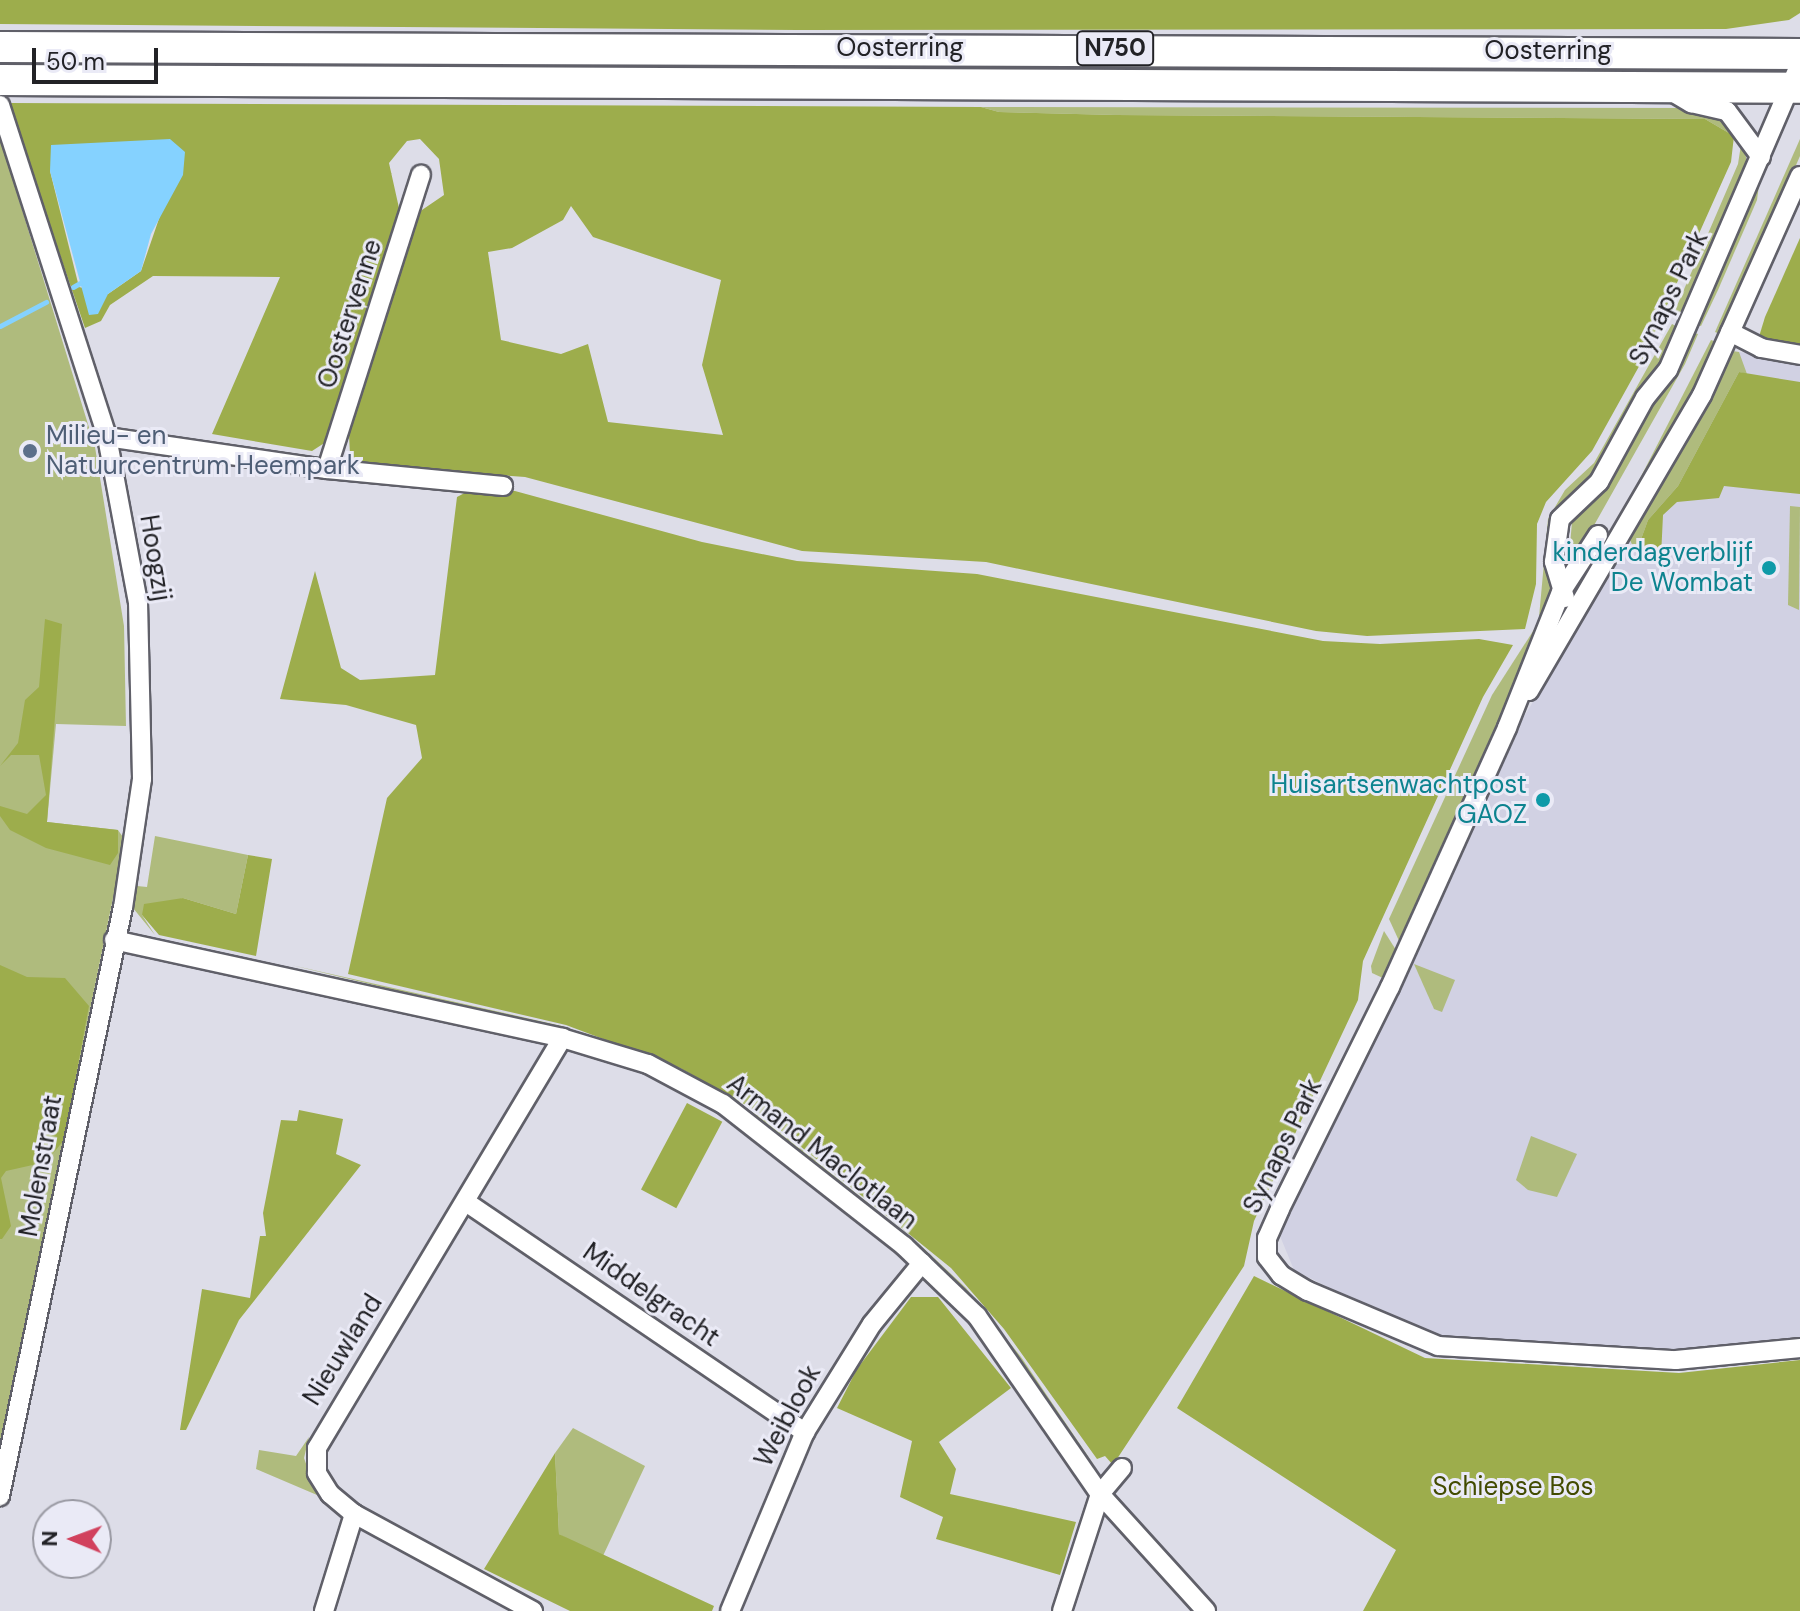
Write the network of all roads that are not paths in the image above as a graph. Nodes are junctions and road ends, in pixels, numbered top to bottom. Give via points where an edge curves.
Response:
1 (10, 47) edge
2 (1800, 54) edge
3 (0, 80) edge
4 (1796, 80) edge
5 (1667, 89) junction
6 (0, 105) edge
7 (1761, 157) junction
8 (421, 175) dead end
9 (1800, 176) edge
10 (1800, 199) edge
11 (1780, 222) junction
12 (1730, 332) junction
13 (1800, 355) edge
14 (107, 437) junction
15 (327, 469) junction
16 (503, 486) dead end
17 (1567, 511) junction
18 (1598, 535) dead end
19 (1574, 571) junction
20 (1591, 586) junction
21 (1561, 592) junction
22 (1576, 613) junction
23 (1507, 728) junction
24 (114, 940) junction
25 (562, 1038) junction
26 (466, 1202) junction
27 (922, 1263) junction
28 (1800, 1348) edge
29 (805, 1432) junction
30 (1122, 1468) dead end
31 (1100, 1494) junction
32 (0, 1496) edge
33 (354, 1514) junction
34 (324, 1611) edge
35 (533, 1611) edge
36 (730, 1611) edge
37 (1062, 1611) edge
38 (1206, 1611) edge

1 - 2 highway, Oosterring / N750
3 - 5 highway, Oosterring / N750
4 - 5 highway, Oosterring / N750
4 - 7 street, Synaps Park
5 - 7 street, Oosterring via 1691,103 1727,111
6 - 14 street, Hoogzij
7 - 17 street, Synaps Park via 1668,370 1645,398 1599,482
8 - 15 street, Oostervenne
9 - 11 street
10 - 11 street
11 - 12 street
12 - 13 street via 1761,348
12 - 20 street, Synaps Park via 1702,395
14 - 15 street
14 - 24 street, Hoogzij via 138,602 142,779
15 - 16 street
17 - 19 street via 1564,541
17 - 21 street, Synaps Park via 1556,530 1554,562
18 - 19 street
19 - 20 street
19 - 21 street
20 - 22 street, Synaps Park
21 - 22 street, Synaps Park
21 - 23 street, Synaps Park
22 - 23 street, Synaps Park
23 - 28 street, Synaps Park via 1390,987 1280,1209 1263,1260 1308,1291 1438,1346 1676,1360
24 - 25 street, Armand Maclotlaan
24 - 32 street, Molenstraat
25 - 26 street, Nieuwland
25 - 27 street, Armand Maclotlaan via 648,1064 723,1104
26 - 29 street, Middelgracht
26 - 33 street, Nieuwland via 317,1448 317,1473 330,1494
27 - 29 street, Weiblook via 872,1324
27 - 31 street, Armand Maclotlaan via 977,1316
29 - 36 street, Weiblook
30 - 31 street
31 - 37 street
31 - 38 street, Armand Maclotlaan
33 - 34 street
33 - 35 street, Nieuwland

